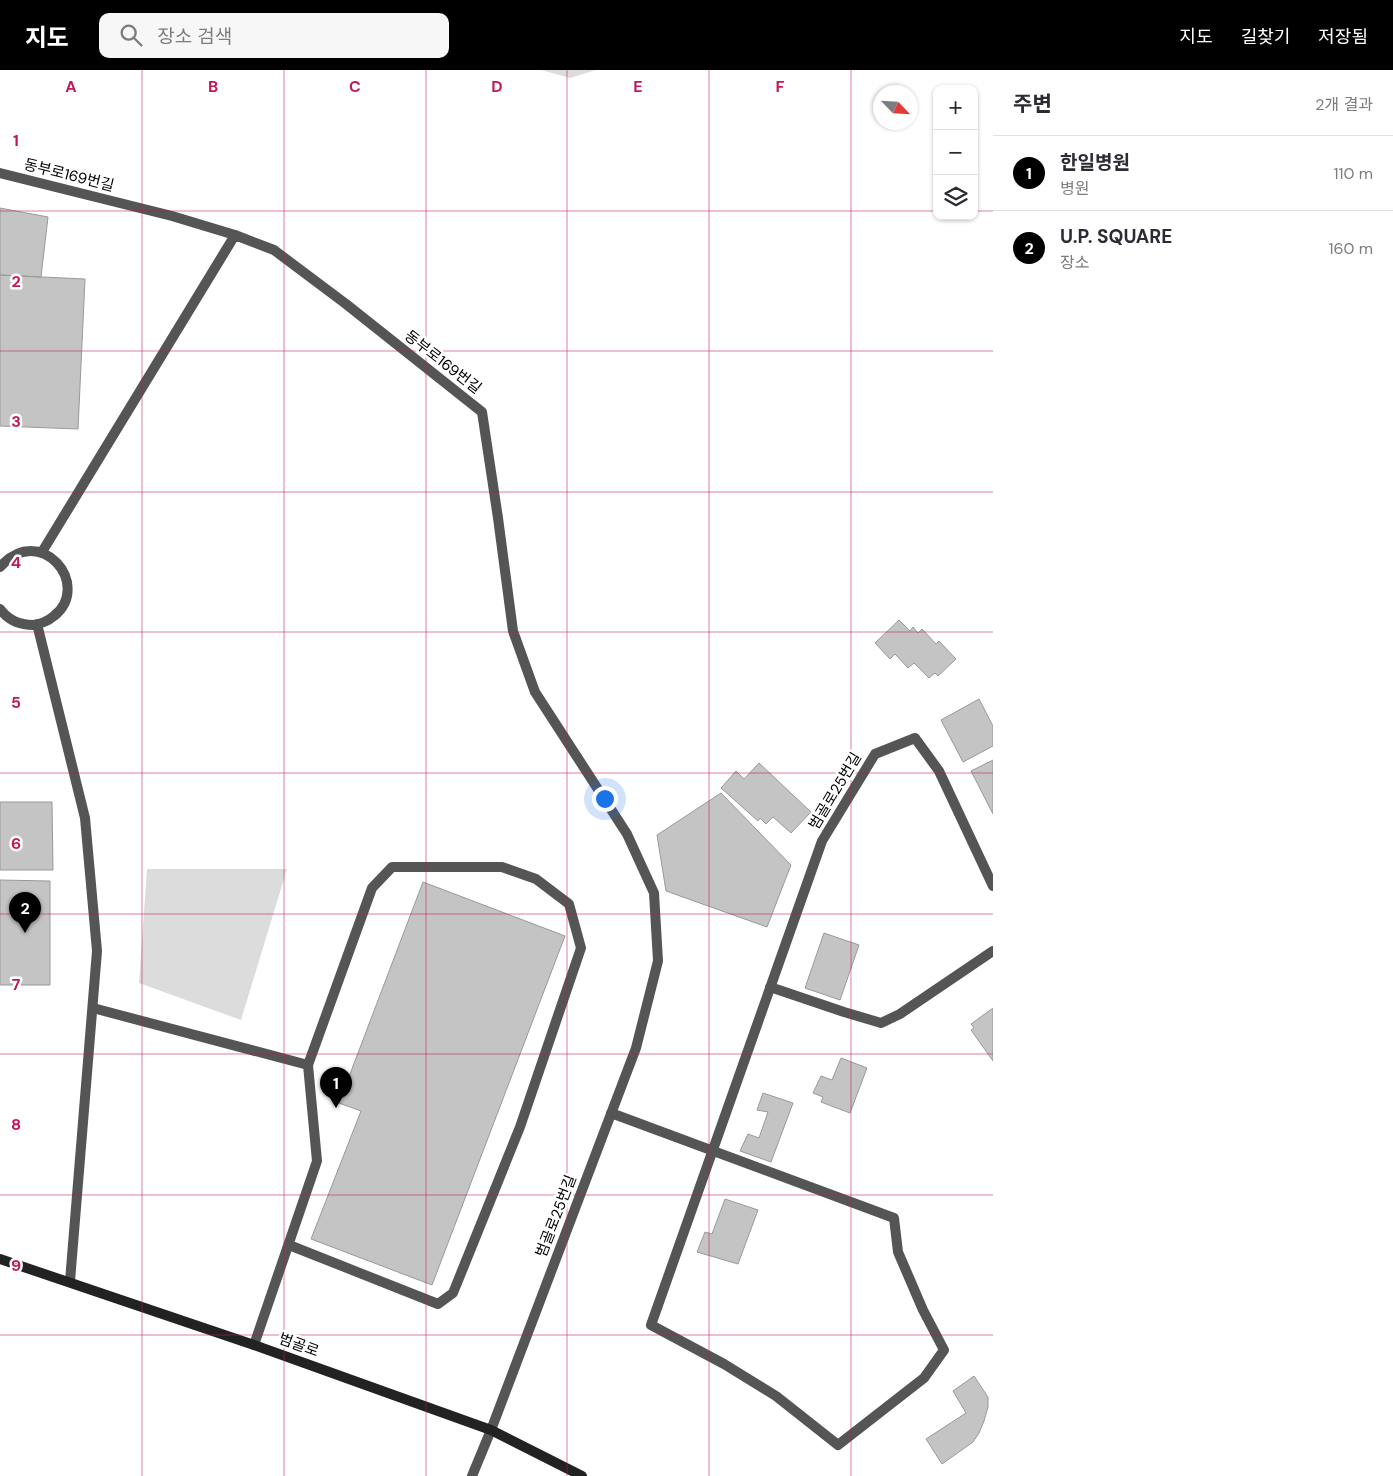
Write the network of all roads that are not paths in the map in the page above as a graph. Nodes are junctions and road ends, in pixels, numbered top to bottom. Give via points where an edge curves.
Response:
1 (0, 173) edge
2 (235, 235) junction
3 (42, 552) junction
4 (0, 567) edge
5 (0, 609) edge
6 (37, 624) junction
7 (993, 886) edge
8 (993, 951) edge
9 (770, 987) junction
10 (93, 1008) junction
11 (308, 1065) junction
12 (611, 1113) junction
13 (712, 1150) junction
14 (289, 1245) junction
15 (0, 1259) edge
16 (70, 1281) junction
17 (254, 1345) junction
18 (491, 1430) junction
19 (472, 1476) edge
20 (582, 1476) edge

1 - 2 street, 동부로169번길
2 - 3 street
2 - 12 street, 동부로169번길 via 274,250 482,412 513,631 535,692 627,834 654,893 658,962 636,1048
3 - 4 street via 29,550 17,553
3 - 6 street via 61,567 68,590 58,612
5 - 6 street via 14,621 25,625
6 - 10 street via 86,818 97,951
7 - 9 street, 범골로25번길 via 939,771 915,738 875,754 822,841
8 - 9 street via 900,1014 881,1023
9 - 13 street, 범골로25번길
10 - 11 street
10 - 16 street
11 - 14 street via 317,1161
11 - 14 street via 372,888 392,867 502,867 536,879 569,904 581,948 520,1127 453,1293 438,1304
12 - 13 street
12 - 18 street, 범골로25번길
13 - 13 street, 범골로25번길 via 651,1325 776,1396 838,1445 924,1378 944,1350 898,1252 894,1218
14 - 17 street
15 - 16 street, 범골로
16 - 17 street, 범골로
17 - 18 street, 범골로
18 - 19 street, 범골로25번길
18 - 20 street, 범골로

